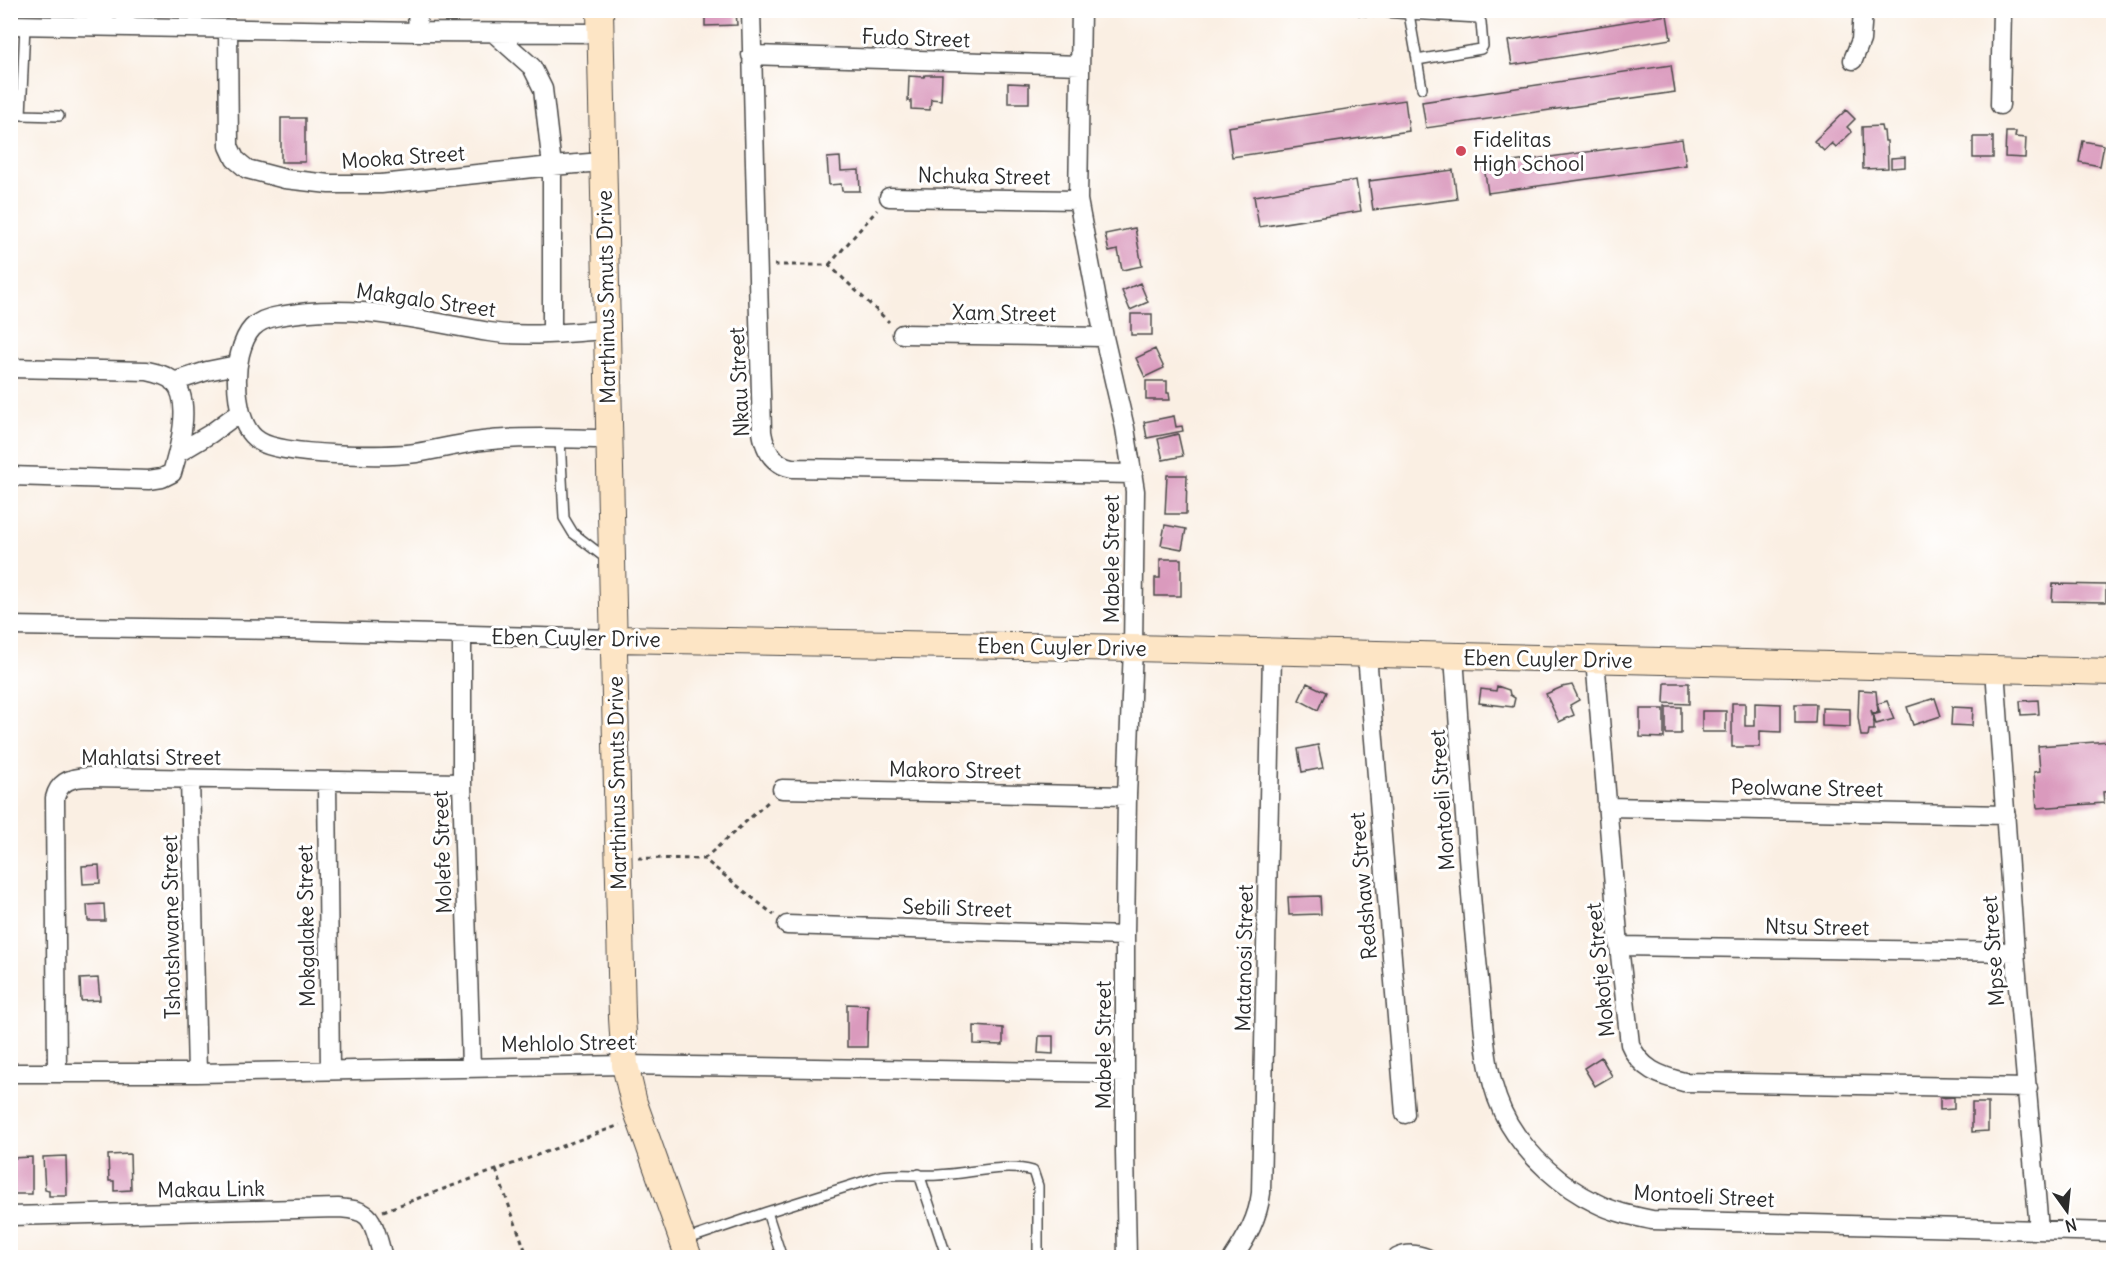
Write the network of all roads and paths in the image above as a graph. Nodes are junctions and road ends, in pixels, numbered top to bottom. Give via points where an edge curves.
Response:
1 (417, 10) edge
2 (751, 10) edge
3 (1081, 10) edge
4 (1361, 10) edge
5 (1863, 10) edge
6 (2002, 10) edge
7 (1409, 14) junction
8 (600, 22) edge
9 (18, 25) edge
10 (228, 29) junction
11 (418, 32) junction
12 (494, 33) junction
13 (751, 55) junction
14 (1417, 60) junction
15 (1853, 60) dead end
16 (1080, 65) junction
17 (1422, 88) dead end
18 (2000, 105) dead end
19 (10, 115) edge
20 (21, 115) junction
21 (59, 116) dead end
22 (602, 162) junction
23 (552, 166) junction
24 (888, 197) joint
25 (1078, 200) junction
26 (757, 265) junction
27 (829, 265) junction
28 (607, 330) junction
29 (552, 333) junction
30 (902, 334) joint
31 (1104, 337) junction
32 (237, 364) junction
33 (10, 368) edge
34 (173, 382) junction
35 (240, 412) junction
36 (560, 439) junction
37 (609, 439) junction
38 (178, 453) junction
39 (1133, 474) junction
40 (10, 476) edge
41 (612, 563) junction
42 (10, 626) edge
43 (462, 635) junction
44 (614, 639) junction
45 (1133, 648) junction
46 (1272, 653) junction
47 (1366, 655) junction
48 (1454, 657) junction
49 (1595, 659) junction
50 (1995, 669) junction
51 (2114, 672) edge
52 (189, 779) junction
53 (327, 782) junction
54 (462, 783) junction
55 (782, 789) joint
56 (1127, 796) junction
57 (1607, 807) junction
58 (2006, 814) junction
59 (618, 858) junction
60 (704, 859) junction
61 (787, 925) joint
62 (1125, 936) junction
63 (1619, 946) junction
64 (2015, 952) junction
65 (625, 1065) junction
66 (471, 1066) junction
67 (330, 1070) junction
68 (10, 1073) edge
69 (57, 1073) junction
70 (197, 1073) junction
71 (1125, 1073) junction
72 (2028, 1088) junction
73 (1405, 1114) dead end
74 (640, 1118) junction
75 (496, 1170) junction
76 (919, 1174) junction
77 (767, 1212) junction
78 (10, 1216) edge
79 (368, 1216) junction
80 (2039, 1229) junction
81 (2114, 1232) edge
82 (686, 1249) edge
83 (383, 1257) edge
84 (528, 1257) edge
85 (782, 1257) edge
86 (943, 1257) edge
87 (1038, 1257) edge
88 (1127, 1257) edge
89 (1233, 1257) edge
90 (1397, 1257) edge
91 (1427, 1257) edge

1 - 11 street
2 - 13 street, Nkau Street
3 - 16 street, Mabele Street
4 - 7 lane
5 - 15 street via 1861,40
6 - 18 street
7 - 14 lane
7 - 14 lane via 1478,18 1481,22 1481,49
8 - 12 street
8 - 22 street, Marthinus Smuts Drive
9 - 10 street
9 - 20 lane
10 - 11 street
10 - 23 street, Mooka Street via 229,146 238,163 247,169 296,181 370,184
11 - 12 street
12 - 23 street via 532,67 543,89
13 - 16 street, Fudo Street
13 - 26 street, Nkau Street
14 - 17 lane
16 - 25 street, Mabele Street
19 - 20 lane
20 - 21 lane
22 - 23 street, Mooka Street
22 - 28 street, Marthinus Smuts Drive
23 - 29 street
24 - 25 street, Nchuka Street
24 - 27 path
25 - 31 street, Mabele Street
26 - 27 path
26 - 39 street, Nkau Street via 762,432 766,448 780,465
27 - 30 path
28 - 29 street, Makgalo Street
28 - 37 street, Marthinus Smuts Drive
29 - 32 street, Makgalo Street via 490,332 363,311 310,313 267,319 249,330
30 - 31 street, Xam Street
31 - 39 street, Mabele Street
32 - 34 street
32 - 35 street, Makgalo Street
33 - 34 street via 147,371
34 - 38 street via 179,388 184,410
35 - 36 street, Makgalo Street via 244,427 253,437 267,446 286,450 386,455 494,439
35 - 38 street
36 - 37 street, Makgalo Street
36 - 41 lane via 564,518 573,533
37 - 41 street, Marthinus Smuts Drive
38 - 40 street via 172,473 149,480
39 - 45 street, Mabele Street
41 - 44 street, Marthinus Smuts Drive
42 - 43 street, Eben Cuyler Drive
43 - 44 street, Eben Cuyler Drive
43 - 54 street, Molefe Street
44 - 45 street, Eben Cuyler Drive
44 - 59 street, Marthinus Smuts Drive
45 - 46 street, Eben Cuyler Drive
45 - 56 street, Mabele Street
46 - 47 street, Eben Cuyler Drive
46 - 89 street, Matanosi Street via 1261,1193 1254,1221
47 - 48 street, Eben Cuyler Drive
47 - 73 street, Redshaw Street
48 - 49 street, Eben Cuyler Drive
48 - 80 street, Montoeli Street via 1473,927 1487,1060 1508,1123 1536,1158 1596,1204 1652,1220
49 - 50 street, Eben Cuyler Drive
49 - 57 street, Mokotje Street
50 - 51 street, Eben Cuyler Drive
50 - 58 street, Mpse Street
52 - 53 street, Mahlatsi Street
52 - 69 street, Mahlatsi Street via 81,777 65,782 56,792
52 - 70 street, Tshotshwane Street
53 - 54 street, Mahlatsi Street
53 - 67 street, Mokgalake Street
54 - 66 street, Molefe Street
55 - 56 street, Makoro Street
55 - 60 path
56 - 62 street, Mabele Street
57 - 58 street, Peolwane Street
57 - 63 street, Mokotje Street
58 - 64 street, Mpse Street
59 - 60 path
59 - 65 street, Marthinus Smuts Drive
60 - 61 path
61 - 62 street, Sebili Street
62 - 71 street, Mabele Street
63 - 64 street, Ntsu Street
63 - 72 street, Mokotje Street via 1630,1044 1641,1062 1662,1076 1684,1082
64 - 72 street, Mpse Street
65 - 66 street, Mehlolo Street
65 - 71 street, Mehlolo Street
65 - 74 street, Marthinus Smuts Drive
66 - 67 street, Mehlolo Street
67 - 70 street, Mehlolo Street
68 - 69 street, Mehlolo Street
69 - 70 street, Mehlolo Street
71 - 88 street, Mabele Street
72 - 80 street, Mpse Street
74 - 75 path
74 - 82 street, Marthinus Smuts Drive
75 - 79 path
75 - 84 path
76 - 77 lane via 881,1176
76 - 86 lane via 945,1252
76 - 87 lane via 1017,1167 1033,1171 1038,1186
77 - 82 lane
77 - 85 lane
78 - 79 street, Makau Link via 338,1208
79 - 83 street
80 - 81 street, Montoeli Street
90 - 91 street

